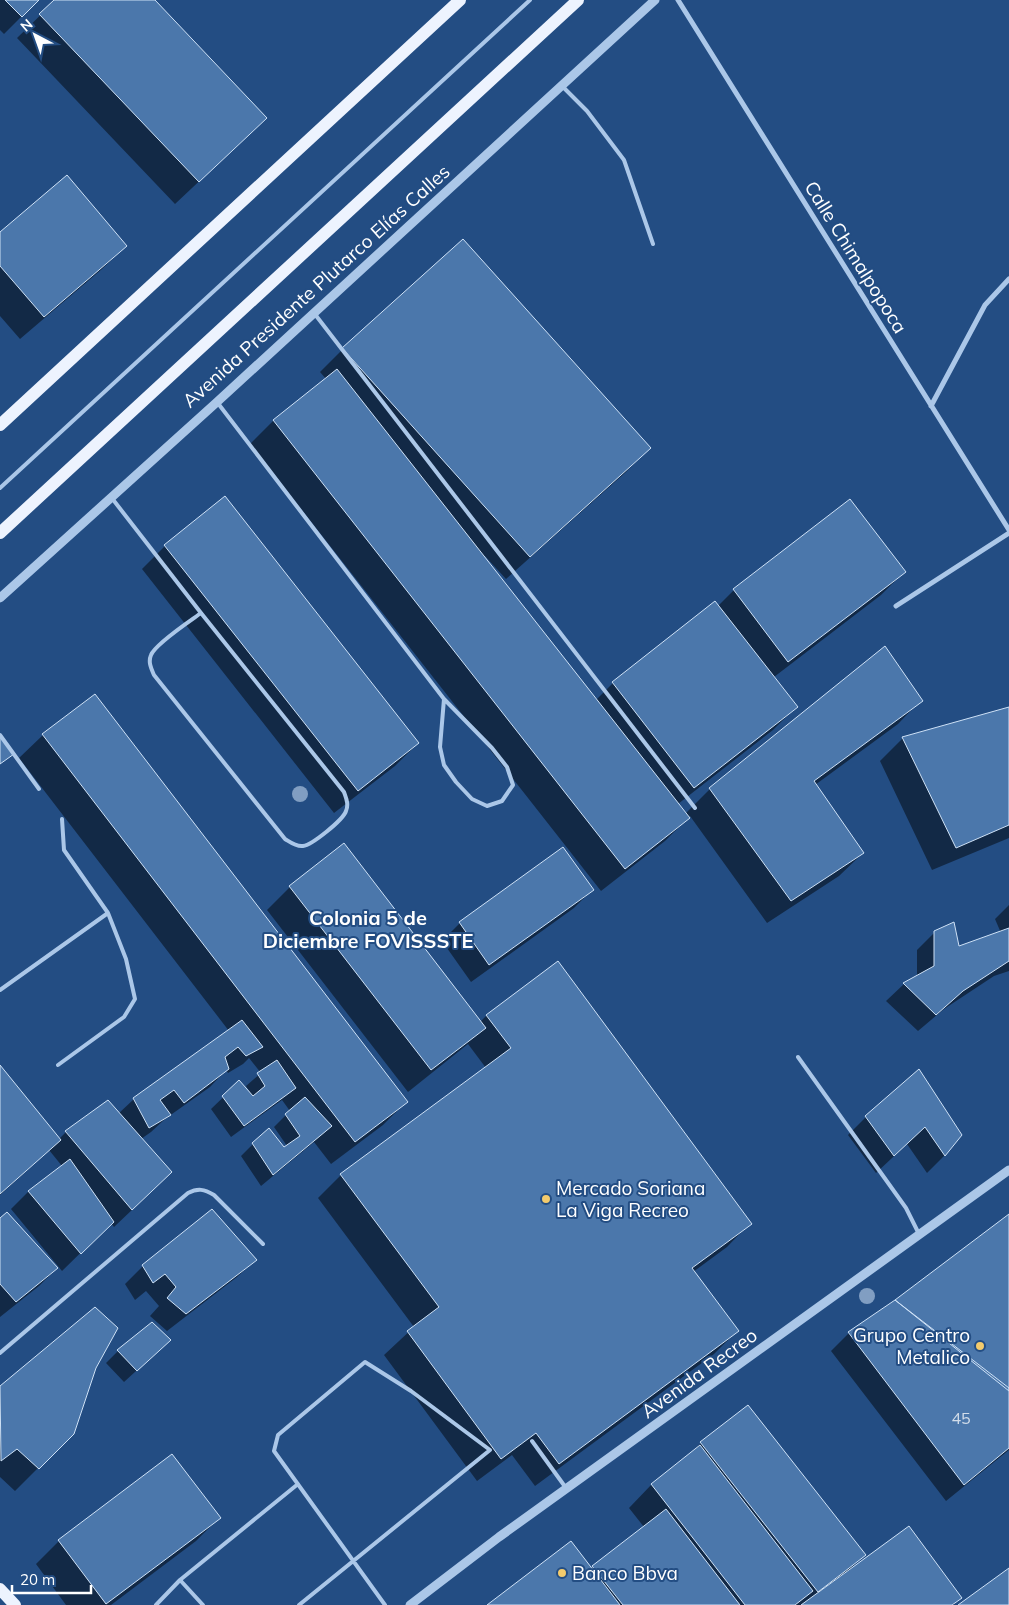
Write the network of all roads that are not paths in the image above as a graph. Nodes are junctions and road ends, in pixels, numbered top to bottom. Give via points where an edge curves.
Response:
1 (460, 0) edge
2 (530, 0) edge
3 (578, 0) edge
4 (655, 0) edge
5 (678, 0) edge
6 (562, 86) junction
7 (653, 244) dead end
8 (1009, 279) edge
9 (314, 313) junction
10 (217, 402) junction
11 (932, 406) junction
12 (0, 425) edge
13 (0, 488) edge
14 (111, 497) junction
15 (1009, 532) edge
16 (0, 533) edge
17 (0, 598) edge
18 (896, 606) dead end
19 (201, 613) junction
20 (444, 699) junction
21 (0, 735) edge
22 (39, 789) dead end
23 (696, 808) dead end
24 (62, 819) dead end
25 (108, 913) junction
26 (0, 990) edge
27 (798, 1057) dead end
28 (58, 1065) dead end
29 (1009, 1170) edge
30 (919, 1234) junction
31 (263, 1244) dead end
32 (0, 1353) edge
33 (532, 1441) dead end
34 (298, 1484) junction
35 (567, 1488) junction
36 (354, 1560) junction
37 (180, 1580) junction
38 (0, 1590) edge
39 (15, 1605) edge
40 (156, 1605) edge
41 (203, 1605) edge
42 (300, 1605) edge
43 (385, 1605) edge
44 (410, 1605) edge

1 - 12 main road
2 - 13 lane
3 - 16 main road, Avenida Presidente Plutarco Elías Calles
4 - 6 street, Avenida Presidente Plutarco Elías Calles
5 - 11 street, Calle Chimalpopoca
6 - 7 lane via 624,160
6 - 9 street, Avenida Presidente Plutarco Elías Calles
8 - 11 street via 985,305
9 - 10 street, Avenida Presidente Plutarco Elías Calles
9 - 23 lane
10 - 14 street, Avenida Presidente Plutarco Elías Calles
10 - 20 lane
11 - 15 street, Calle Chimalpopoca
14 - 17 street, Avenida Presidente Plutarco Elías Calles
14 - 19 lane
15 - 18 street
19 - 19 lane via 344,792 346,812 312,842 303,846 284,838 154,675 151,655 157,647
20 - 20 lane via 507,767 513,784 502,801 488,806 472,799 444,765 440,747
21 - 22 lane
24 - 25 lane via 64,850
25 - 26 lane
25 - 28 lane via 126,958 135,999 124,1017
27 - 30 lane via 906,1208
29 - 30 street, Avenida Recreo
30 - 35 street, Avenida Recreo
31 - 32 lane via 214,1195 196,1189
33 - 35 lane
34 - 36 lane
34 - 36 lane via 274,1451 278,1435 365,1362 411,1391 490,1450
34 - 37 lane
35 - 44 street, Avenida Recreo
36 - 42 lane
36 - 43 lane
37 - 40 lane
37 - 41 lane
38 - 39 main road

